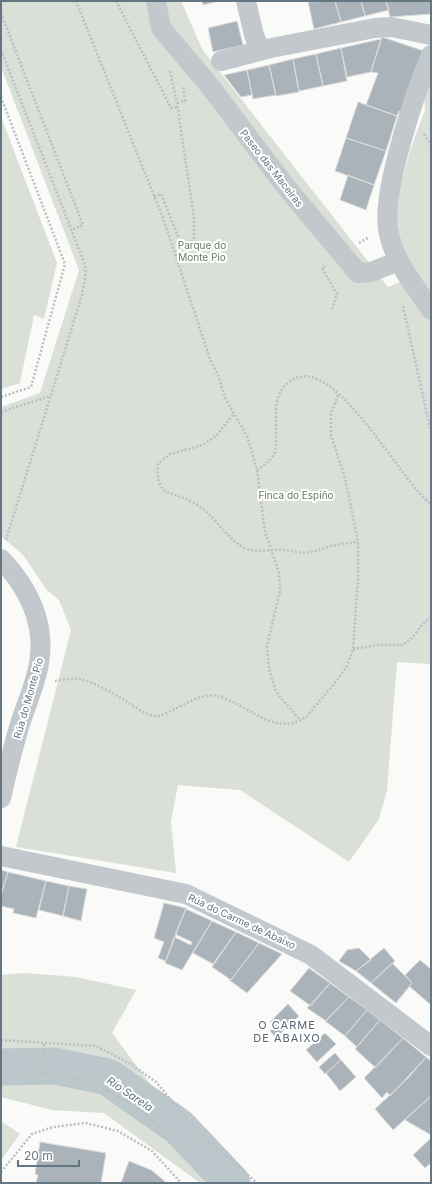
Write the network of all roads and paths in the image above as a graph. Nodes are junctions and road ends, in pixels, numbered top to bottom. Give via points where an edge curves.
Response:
1 (76, 1) edge
2 (116, 1) edge
3 (156, 1) edge
4 (246, 1) edge
5 (1, 13) edge
6 (431, 35) edge
7 (1, 50) edge
8 (260, 50) junction
9 (431, 55) edge
10 (221, 61) dead end
11 (1, 97) edge
12 (185, 101) dead end
13 (178, 107) junction
14 (154, 197) junction
15 (72, 230) junction
16 (370, 235) dead end
17 (361, 248) dead end
18 (401, 266) junction
19 (322, 268) dead end
20 (402, 305) dead end
21 (332, 309) dead end
22 (431, 310) edge
23 (338, 394) junction
24 (51, 395) junction
25 (1, 397) edge
26 (1, 412) edge
27 (233, 414) junction
28 (431, 432) edge
29 (257, 470) junction
30 (431, 504) edge
31 (358, 542) junction
32 (271, 550) junction
33 (3, 553) edge
34 (431, 617) edge
35 (353, 650) junction
36 (51, 681) dead end
37 (301, 721) junction
38 (1, 798) edge
39 (1, 856) edge
40 (1, 1040) edge
41 (44, 1042) junction
42 (431, 1046) edge
43 (42, 1074) junction
44 (1, 1077) edge
45 (168, 1134) dead end
46 (1, 1172) edge
47 (181, 1183) edge
48 (257, 1183) edge

1 - 14 path
2 - 13 path via 171,108
3 - 18 street, Paseo das Maceiras via 162,28 209,85 286,187 358,273
4 - 8 street
5 - 15 path via 83,225
6 - 8 street via 391,27 375,28
7 - 15 path
8 - 10 street
9 - 18 street via 398,154 387,215 388,230
11 - 25 path via 65,264 31,387
12 - 13 path via 177,103
13 - 14 path via 194,218 194,240 181,244 161,194
14 - 27 path via 210,359
15 - 24 path via 86,272 82,295
16 - 17 path via 358,243
18 - 22 street
19 - 21 path via 337,294
20 - 28 path
23 - 29 path via 326,382 311,376 295,378 281,389 275,409 275,452 268,462
23 - 30 path via 361,417 408,481
23 - 31 path via 331,414 331,435 345,478
24 - 26 path
24 - 33 path
27 - 29 path via 246,436
27 - 32 path via 216,436 203,445 170,454 158,464 157,477 162,489 173,496 193,502 206,511 242,547 250,550
29 - 32 path via 262,518
31 - 32 path via 309,552
31 - 35 path
32 - 37 path via 279,573 280,591 267,646 269,669 280,697
33 - 38 street, Rúa do Monte Pío via 30,598 38,622 41,648 39,664
34 - 35 path via 403,645 378,645
35 - 37 path via 338,679
36 - 37 path via 79,679 114,694 145,713 157,716 210,695 219,696 268,721 279,724
39 - 42 street, Rúa do Carme de Abaixo via 186,894 311,955
40 - 41 path
41 - 43 path
41 - 48 path via 96,1046 130,1063 156,1082 194,1127
43 - 44 path
43 - 45 path via 87,1080 130,1103
46 - 47 path via 32,1134 53,1127 86,1123 118,1131 152,1151

